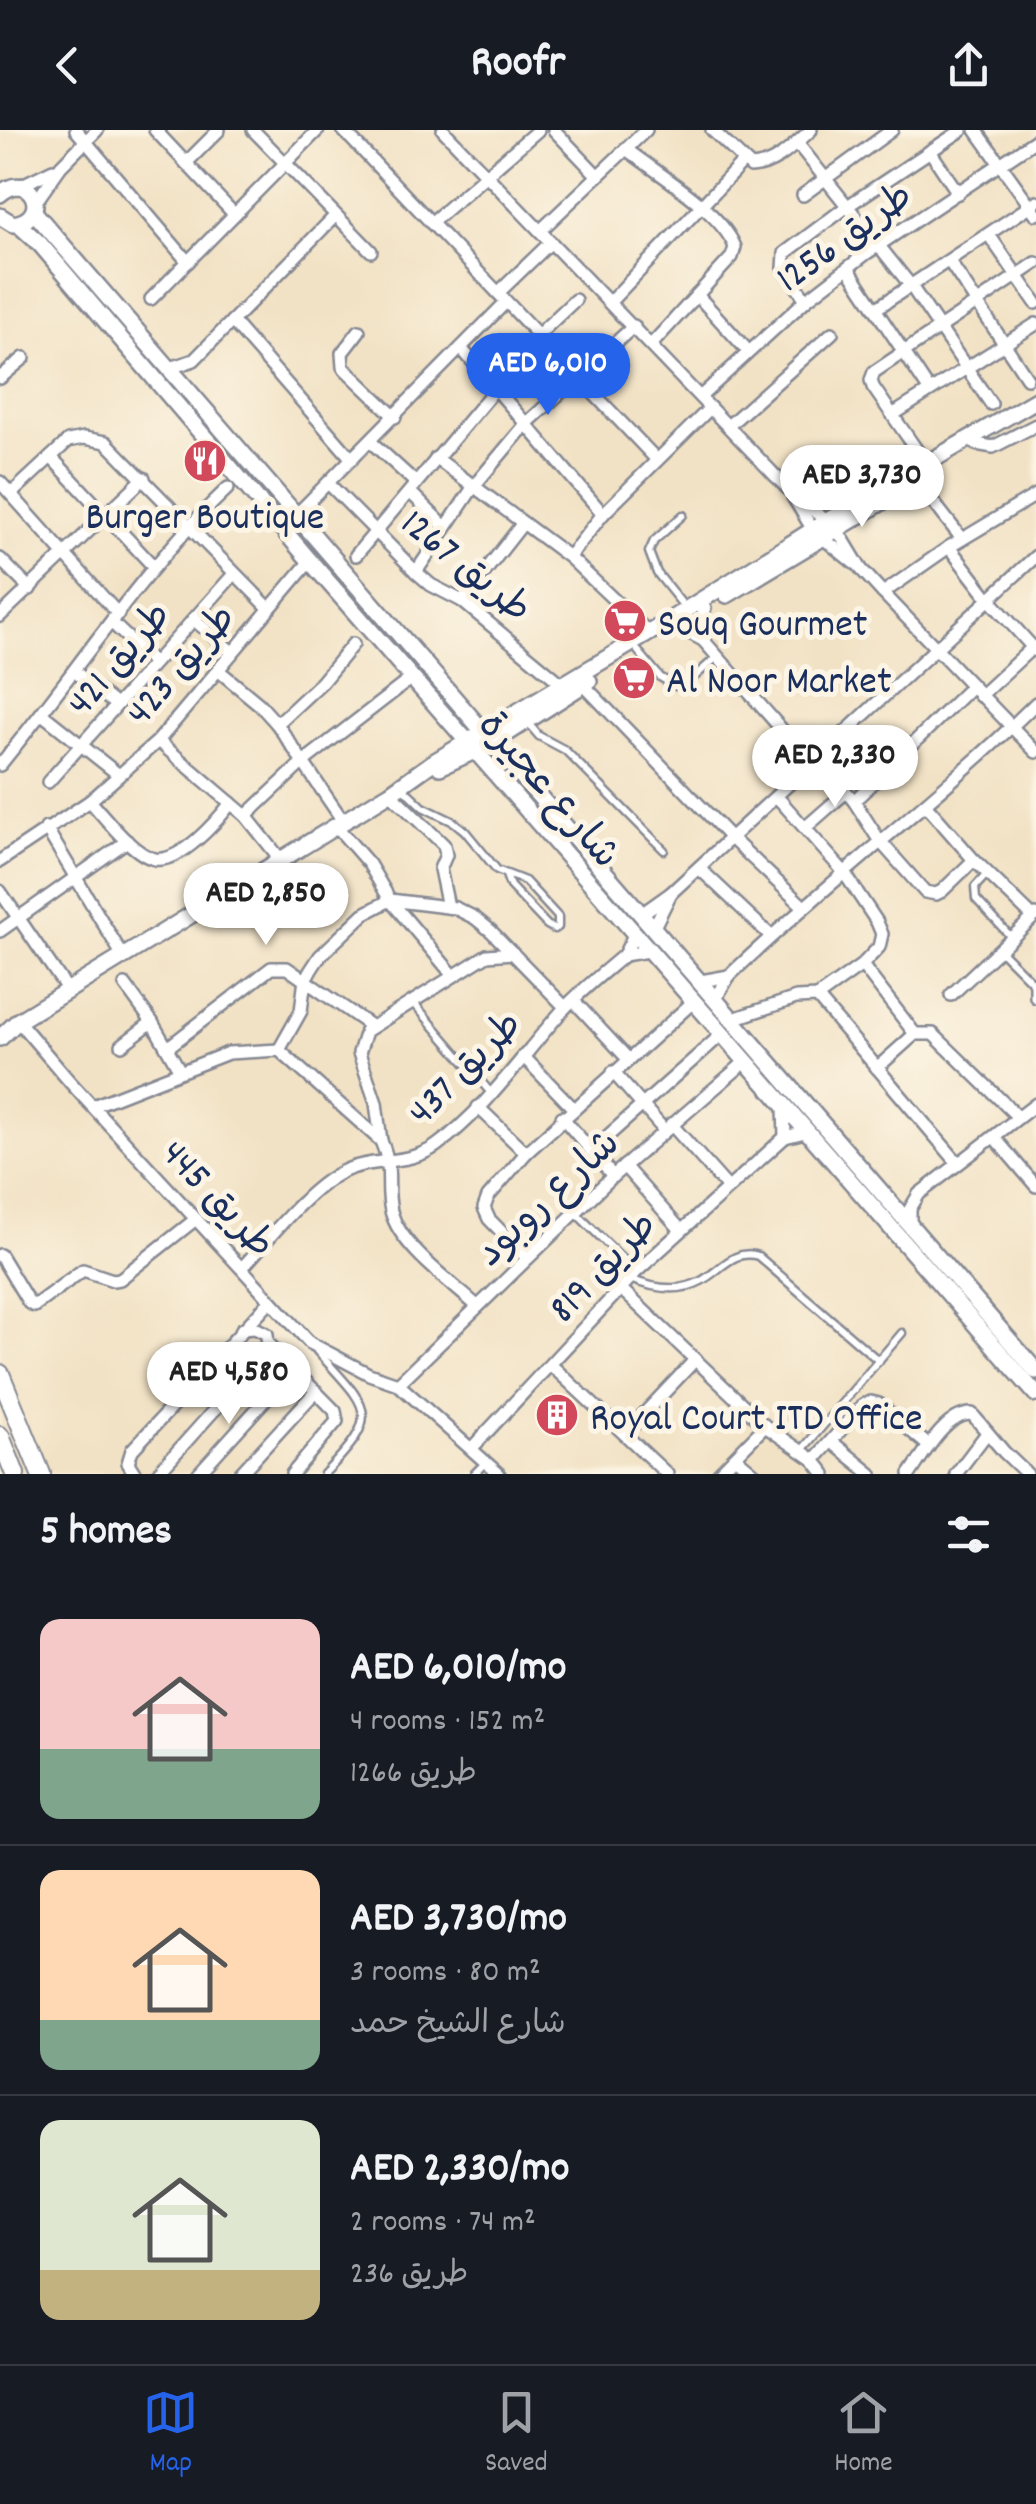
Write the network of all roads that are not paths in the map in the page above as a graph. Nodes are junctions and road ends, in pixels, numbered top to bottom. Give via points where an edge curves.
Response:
1 (76, 130) edge
2 (97, 130) edge
3 (155, 130) edge
4 (219, 130) edge
5 (253, 130) edge
6 (318, 130) edge
7 (343, 130) edge
8 (538, 130) edge
9 (554, 130) edge
10 (646, 130) edge
11 (712, 130) edge
12 (811, 130) edge
13 (866, 130) edge
14 (892, 130) edge
15 (962, 130) edge
16 (976, 130) edge
17 (449, 132) edge
18 (1035, 135) edge
19 (86, 142) junction
20 (797, 142) junction
21 (874, 143) junction
22 (626, 149) junction
23 (930, 151) junction
24 (744, 161) junction
25 (284, 162) junction
26 (186, 163) junction
27 (1001, 164) junction
28 (61, 166) junction
29 (485, 174) junction
30 (598, 176) junction
31 (827, 176) junction
32 (8, 186) edge
33 (958, 193) junction
34 (803, 195) dead end
35 (850, 205) junction
36 (1034, 207) edge
37 (35, 208) junction
38 (703, 208) junction
39 (234, 214) junction
40 (335, 216) junction
41 (431, 223) junction
42 (8, 224) edge
43 (540, 231) junction
44 (989, 234) junction
45 (551, 242) junction
46 (879, 246) junction
47 (372, 251) dead end
48 (950, 261) junction
49 (188, 262) junction
50 (1036, 264) edge
51 (848, 268) junction
52 (1018, 276) junction
53 (911, 286) junction
54 (696, 296) junction
55 (502, 298) junction
56 (151, 299) dead end
57 (575, 300) dead end
58 (806, 300) junction
59 (610, 302) junction
60 (978, 302) junction
61 (1036, 303) edge
62 (876, 308) junction
63 (232, 321) junction
64 (1036, 324) edge
65 (634, 326) junction
66 (941, 328) junction
67 (358, 331) dead end
68 (832, 333) dead end
69 (538, 335) junction
70 (1004, 343) junction
71 (650, 344) junction
72 (461, 348) junction
73 (904, 350) junction
74 (748, 351) junction
75 (24, 358) dead end
76 (194, 360) junction
77 (966, 367) junction
78 (170, 368) junction
79 (578, 376) junction
80 (0, 378) edge
81 (1028, 378) dead end
82 (186, 388) junction
83 (496, 388) junction
84 (929, 390) junction
85 (700, 398) junction
86 (1036, 400) edge
87 (991, 404) dead end
88 (710, 408) junction
89 (1036, 408) edge
90 (894, 414) junction
91 (395, 417) junction
92 (526, 424) junction
93 (728, 426) junction
94 (1036, 426) edge
95 (370, 441) junction
96 (976, 444) junction
97 (51, 458) junction
98 (436, 458) junction
99 (352, 459) junction
100 (658, 460) junction
101 (927, 464) junction
102 (144, 478) junction
103 (328, 483) junction
104 (240, 486) junction
105 (474, 486) junction
106 (413, 487) junction
107 (4, 489) edge
108 (1036, 495) edge
109 (931, 499) dead end
110 (296, 514) junction
111 (604, 514) junction
112 (105, 516) junction
113 (684, 516) dead end
114 (524, 523) junction
115 (189, 525) junction
116 (445, 527) junction
117 (826, 530) junction
118 (376, 532) junction
119 (962, 539) junction
120 (949, 547) junction
121 (356, 555) dead end
122 (64, 556) junction
123 (569, 557) junction
124 (0, 559) edge
125 (310, 561) junction
126 (1033, 562) edge
127 (154, 567) junction
128 (416, 572) junction
129 (234, 574) junction
130 (30, 590) junction
131 (882, 593) junction
132 (988, 599) junction
133 (462, 601) junction
134 (269, 608) junction
135 (704, 608) junction
136 (686, 610) junction
137 (0, 616) edge
138 (114, 618) junction
139 (193, 619) junction
140 (676, 626) junction
141 (649, 633) junction
142 (703, 640) junction
143 (353, 644) dead end
144 (934, 648) junction
145 (1034, 649) edge
146 (638, 651) junction
147 (232, 652) junction
148 (718, 656) junction
149 (154, 663) junction
150 (218, 670) junction
151 (74, 672) junction
152 (413, 677) junction
153 (573, 685) junction
154 (976, 692) junction
155 (1036, 703) edge
156 (116, 704) junction
157 (42, 714) junction
158 (526, 721) junction
159 (277, 724) junction
160 (1011, 727) junction
161 (489, 736) junction
162 (158, 741) junction
163 (472, 746) junction
164 (80, 747) junction
165 (1036, 752) edge
166 (302, 762) junction
167 (816, 762) junction
168 (0, 765) edge
169 (119, 775) junction
170 (48, 782) dead end
171 (400, 787) junction
172 (850, 796) junction
173 (778, 798) junction
174 (90, 800) junction
175 (231, 803) junction
176 (925, 804) junction
177 (246, 816) junction
178 (340, 824) junction
179 (806, 827) junction
180 (46, 828) junction
181 (732, 839) junction
182 (879, 840) junction
183 (127, 841) junction
184 (664, 850) dead end
185 (0, 860) edge
186 (281, 860) junction
187 (974, 860) junction
188 (700, 868) junction
189 (843, 871) junction
190 (988, 874) junction
191 (506, 875) junction
192 (77, 877) junction
193 (0, 891) edge
194 (672, 893) junction
195 (390, 900) junction
196 (448, 907) junction
197 (804, 907) junction
198 (640, 915) junction
199 (1035, 916) edge
200 (18, 918) junction
201 (653, 929) junction
202 (491, 930) junction
203 (0, 931) edge
204 (634, 936) junction
205 (771, 936) junction
206 (1012, 938) junction
207 (1000, 949) junction
208 (648, 951) junction
209 (512, 953) junction
210 (624, 954) junction
211 (486, 955) junction
212 (124, 958) junction
213 (862, 965) junction
214 (452, 974) junction
215 (729, 976) junction
216 (305, 979) junction
217 (700, 980) junction
218 (1036, 985) edge
219 (125, 986) dead end
220 (70, 992) junction
221 (951, 994) dead end
222 (817, 997) junction
223 (1036, 997) edge
224 (716, 998) junction
225 (412, 1000) junction
226 (693, 1002) junction
227 (569, 1004) junction
228 (734, 1019) junction
229 (18, 1021) junction
230 (152, 1022) junction
231 (0, 1023) edge
232 (372, 1027) junction
233 (914, 1034) junction
234 (722, 1035) junction
235 (0, 1038) edge
236 (122, 1045) dead end
237 (167, 1048) junction
238 (278, 1050) junction
239 (523, 1056) junction
240 (628, 1059) junction
241 (745, 1062) junction
242 (877, 1068) junction
243 (180, 1070) junction
244 (613, 1072) junction
245 (490, 1093) junction
246 (376, 1103) junction
247 (643, 1104) junction
248 (1036, 1104) edge
249 (93, 1106) junction
250 (478, 1107) junction
251 (784, 1107) junction
252 (573, 1108) junction
253 (349, 1114) junction
254 (562, 1117) junction
255 (1018, 1117) junction
256 (667, 1127) junction
257 (805, 1132) junction
258 (785, 1137) junction
259 (994, 1137) junction
260 (381, 1141) junction
261 (591, 1151) junction
262 (526, 1153) junction
263 (390, 1161) junction
264 (957, 1162) junction
265 (624, 1166) junction
266 (613, 1176) junction
267 (1036, 1186) edge
268 (728, 1188) junction
269 (919, 1194) junction
270 (891, 1201) junction
271 (575, 1212) junction
272 (196, 1220) junction
273 (910, 1224) junction
274 (680, 1229) junction
275 (0, 1255) edge
276 (527, 1258) junction
277 (242, 1268) junction
278 (628, 1280) junction
279 (270, 1300) junction
280 (478, 1306) junction
281 (242, 1328) junction
282 (902, 1333) dead end
283 (310, 1343) junction
284 (270, 1346) junction
285 (694, 1361) junction
286 (879, 1361) junction
287 (551, 1365) junction
288 (293, 1368) junction
289 (1036, 1370) edge
290 (0, 1374) edge
291 (398, 1384) junction
292 (316, 1392) junction
293 (1036, 1394) edge
294 (765, 1426) junction
295 (988, 1433) junction
296 (625, 1434) junction
297 (0, 1436) edge
298 (832, 1442) junction
299 (929, 1446) junction
300 (472, 1448) junction
301 (801, 1450) junction
302 (735, 1457) junction
303 (814, 1460) junction
304 (486, 1462) junction
305 (15, 1474) edge
306 (41, 1474) edge
307 (136, 1474) edge
308 (157, 1474) edge
309 (198, 1474) edge
310 (240, 1474) edge
311 (292, 1474) edge
312 (324, 1474) edge
313 (474, 1474) edge
314 (499, 1474) edge
315 (667, 1474) edge
316 (718, 1474) edge
317 (755, 1474) edge
318 (825, 1474) edge
319 (872, 1474) edge
320 (910, 1474) edge
321 (956, 1474) edge
322 (1027, 1474) edge

1 - 19 street
2 - 19 street
3 - 26 street
4 - 26 street
5 - 25 street
6 - 25 street
7 - 41 street
8 - 29 street
9 - 30 street
10 - 22 street
11 - 24 street
12 - 20 street
13 - 21 street
14 - 21 street
15 - 23 street
16 - 27 street
17 - 29 street
18 - 27 street, طريق 1256
19 - 28 street
19 - 49 street
20 - 24 street via 764,166
20 - 31 street
21 - 31 street
22 - 30 street
22 - 38 street
23 - 33 street
23 - 35 street
24 - 38 street
25 - 39 street
25 - 40 street
26 - 39 street
27 - 33 street, طريق 1256
27 - 36 street
28 - 32 street
28 - 37 street
29 - 41 street
29 - 43 street
30 - 43 street
31 - 34 street
31 - 35 street
32 - 37 street, شارع عجيرة via 30,192
33 - 46 street, طريق 1256
35 - 46 street
35 - 58 street via 785,254 784,268
36 - 44 street
37 - 42 street via 25,222
37 - 78 street, شارع عجيرة via 51,236
38 - 54 street via 736,246
38 - 59 street
39 - 49 street
40 - 47 street
40 - 63 street
41 - 55 street
42 - 104 street, شارع عجيرة via 40,244
43 - 45 street
44 - 48 street
44 - 52 street
45 - 55 street
45 - 59 street
46 - 51 street, طريق 1256
46 - 53 street
48 - 53 street
48 - 60 street
49 - 56 street
50 - 52 street
51 - 58 street, طريق 1256
51 - 62 street
52 - 60 street
52 - 61 street
53 - 62 street
53 - 66 street
54 - 71 street
54 - 74 street
55 - 69 street
55 - 72 street
57 - 69 street
58 - 74 street, طريق 1256
59 - 65 street
60 - 66 street
60 - 70 street
62 - 73 street
63 - 76 street
63 - 99 street
64 - 70 street
65 - 71 street
65 - 79 street
66 - 73 street
66 - 77 street
67 - 91 street via 342,352 343,367
68 - 93 street
69 - 79 street
70 - 77 street
70 - 81 street
71 - 85 street
72 - 83 street
72 - 91 street
73 - 84 street
73 - 90 street via 871,380
74 - 85 street, طريق 1256
75 - 80 street
76 - 78 street
76 - 82 street
77 - 84 street
77 - 87 street
78 - 82 street, شارع عجيرة
79 - 92 street
79 - 100 street
82 - 110 street, شارع عجيرة
83 - 92 street
83 - 98 street
84 - 90 street
85 - 88 street
86 - 101 street
88 - 93 street
88 - 100 street
89 - 96 street
90 - 101 street
91 - 95 street
92 - 105 street
92 - 111 street
93 - 117 street
94 - 96 street via 993,447
95 - 99 street
95 - 106 street
96 - 117 street
97 - 102 street via 68,442 106,442
97 - 107 street
97 - 112 street
98 - 105 street
98 - 106 street
99 - 103 street
100 - 111 street
101 - 117 street
102 - 112 street
102 - 115 street
103 - 110 street
103 - 118 street, طريق 1267
104 - 115 street
104 - 125 street, شارع عجيرة
105 - 114 street
105 - 116 street
106 - 116 street
106 - 118 street
107 - 122 street
108 - 119 street
109 - 119 street
110 - 161 street, شارع عجيرة
111 - 123 street
112 - 122 street
112 - 127 street
113 - 136 lane via 649,552
114 - 123 street
114 - 133 street
115 - 127 street
115 - 129 street
116 - 128 street
117 - 131 street
117 - 135 street
117 - 136 street
118 - 121 street
118 - 128 street, طريق 1267
119 - 120 street
120 - 131 street
120 - 132 street
122 - 130 street
122 - 138 street
123 - 141 street
124 - 130 street
125 - 134 street, طريق 423
125 - 152 street, شارع عجيرة
126 - 132 street
127 - 138 street
128 - 133 street, طريق 1267
129 - 134 street
129 - 139 street, طريق 421
130 - 137 street
131 - 144 street
132 - 144 street
132 - 145 street
133 - 153 street, طريق 1267
134 - 147 street, طريق 423
135 - 140 street
135 - 142 street
136 - 141 street
138 - 149 street
138 - 151 street
139 - 147 street
139 - 149 street, طريق 421
140 - 142 street
140 - 146 street
141 - 153 street
142 - 148 street
143 - 159 street
144 - 154 street
144 - 167 street
145 - 154 street
146 - 148 lane via 675,686
146 - 153 street
147 - 150 street, طريق 423
148 - 167 street
149 - 156 street, طريق 421
150 - 159 street
150 - 162 street, طريق 423
151 - 156 street
151 - 157 street
152 - 163 street, شارع عجيرة
152 - 166 street
153 - 158 street
153 - 161 street
153 - 181 street, طريق 1267
154 - 160 street
154 - 172 street
155 - 160 street
156 - 164 street, طريق 421
157 - 164 street
157 - 168 street
158 - 161 street
158 - 184 lane via 575,759
159 - 166 street
160 - 165 street
160 - 176 street
161 - 163 street
161 - 198 street, شارع عجيرة
162 - 169 street, طريق 423
162 - 175 street
163 - 171 street
163 - 204 street, شارع عجيرة
164 - 169 street
164 - 170 street, طريق 421
166 - 177 street
166 - 178 street
167 - 172 street
167 - 173 street
169 - 174 street, طريق 423
171 - 178 street
171 - 191 lane via 422,808 465,831
171 - 196 street via 444,845 440,868
172 - 179 street
172 - 182 street
173 - 179 street
173 - 181 street
174 - 180 street, طريق 423
174 - 183 street
175 - 177 street
175 - 183 street via 196,841 160,860
176 - 182 street
176 - 187 street
177 - 186 street
178 - 186 street
178 - 195 street
179 - 189 street
180 - 185 street, طريق 423
180 - 192 street
181 - 188 street
181 - 197 street, طريق 1267
182 - 187 street via 930,894
182 - 189 street
183 - 192 street
186 - 212 street
187 - 190 street
188 - 194 street
188 - 205 street
189 - 197 street
189 - 213 street via 882,934
190 - 199 street
190 - 206 lane via 974,894
191 - 191 lane via 526,881 558,917 558,927 547,926
192 - 200 street
192 - 212 street
193 - 200 street
194 - 198 street
194 - 201 street
195 - 196 street
195 - 214 street
195 - 216 street via 338,938
196 - 202 street
197 - 205 street
198 - 201 street, شارع عجيرة
199 - 206 street
200 - 203 street
200 - 220 street
201 - 217 street, شارع عجيرة
202 - 209 street
202 - 211 street
204 - 208 street, شارع عجيرة
204 - 210 street, طريق 437
205 - 215 street
206 - 207 street
207 - 218 lane
207 - 221 street
208 - 210 street
208 - 226 street, شارع عجيرة
209 - 211 street
209 - 227 street
210 - 227 street, طريق 437
211 - 214 street
212 - 220 street
213 - 222 street
213 - 233 street
214 - 225 street
215 - 217 street
215 - 224 street
216 - 232 street
216 - 237 street via 288,968 271,968
216 - 238 street via 301,1010
217 - 224 street, شارع عجيرة
218 - 223 street
219 - 230 street
220 - 229 street
222 - 228 street
222 - 242 street
224 - 228 street, شارع عجيرة
225 - 232 street
225 - 245 lane
226 - 234 street, شارع عجيرة
226 - 240 street
227 - 239 street, طريق 437
227 - 240 street
228 - 270 street, شارع عجيرة
229 - 231 street
229 - 235 street
229 - 249 street, طريق 445
230 - 236 street
230 - 237 street
232 - 246 street via 359,1053
233 - 242 street
233 - 255 street via 933,1034
234 - 241 street, شارع عجيرة
234 - 247 street
237 - 243 street
238 - 243 street via 228,1053
238 - 253 street
239 - 245 street, طريق 437
239 - 252 street
240 - 244 street
241 - 251 street, شارع عجيرة
241 - 256 street, شارع روبود
242 - 264 street
243 - 249 street
244 - 247 street
244 - 252 street
245 - 250 street, طريق 437
246 - 253 street
246 - 260 street
247 - 256 street
247 - 261 street
248 - 255 street
249 - 272 street, طريق 445
250 - 262 street
250 - 263 street, طريق 437 via 438,1145 415,1158
251 - 257 street, شارع عجيرة
251 - 258 street
252 - 254 street
253 - 260 street
254 - 261 street
254 - 262 street
255 - 259 street
256 - 265 street, شارع روبود
256 - 268 street
257 - 258 street, طريق 819
257 - 293 street, شارع عجيرة
258 - 268 street, طريق 819
259 - 264 street
259 - 267 street
260 - 263 street
261 - 266 street
262 - 276 street via 484,1208
263 - 277 street, طريق 437 via 340,1173
263 - 280 street via 391,1212 400,1232
264 - 269 street
265 - 266 street, شارع روبود
265 - 274 street
266 - 271 street, شارع روبود
268 - 274 street, طريق 819
269 - 270 street
269 - 273 street
270 - 273 street, شارع عجيرة
271 - 276 street, شارع روبود
271 - 278 lane
272 - 275 street via 120,1279 82,1270 34,1306
272 - 277 street, طريق 445
273 - 289 street, شارع عجيرة
274 - 278 street, طريق 819
276 - 280 street, شارع روبود
277 - 279 street, طريق 445
278 - 285 street
278 - 286 lane via 687,1287 749,1253
278 - 287 street, طريق 819
279 - 281 street
279 - 283 street, طريق 445
280 - 291 street, شارع روبود
281 - 284 street via 267,1334
281 - 307 street via 132,1450 128,1463
282 - 286 lane
283 - 291 street, طريق 445
283 - 312 lane via 350,1388 364,1420 356,1441
284 - 288 street
284 - 308 street
285 - 294 street
285 - 296 street
286 - 301 lane
287 - 296 street
287 - 300 street, طريق 819
288 - 292 street
288 - 309 street
290 - 306 main road
291 - 300 street, طريق 445
292 - 310 street
292 - 311 street via 336,1411 337,1421
294 - 301 street
294 - 302 street
295 - 299 street via 966,1413
295 - 321 street
295 - 322 street
296 - 315 street
297 - 305 main road
298 - 299 street via 870,1402
298 - 303 street
298 - 319 street
299 - 320 street
300 - 304 street, طريق 445
301 - 303 street
302 - 316 street
302 - 317 street
303 - 318 street
304 - 313 lane
304 - 314 street, طريق 445

